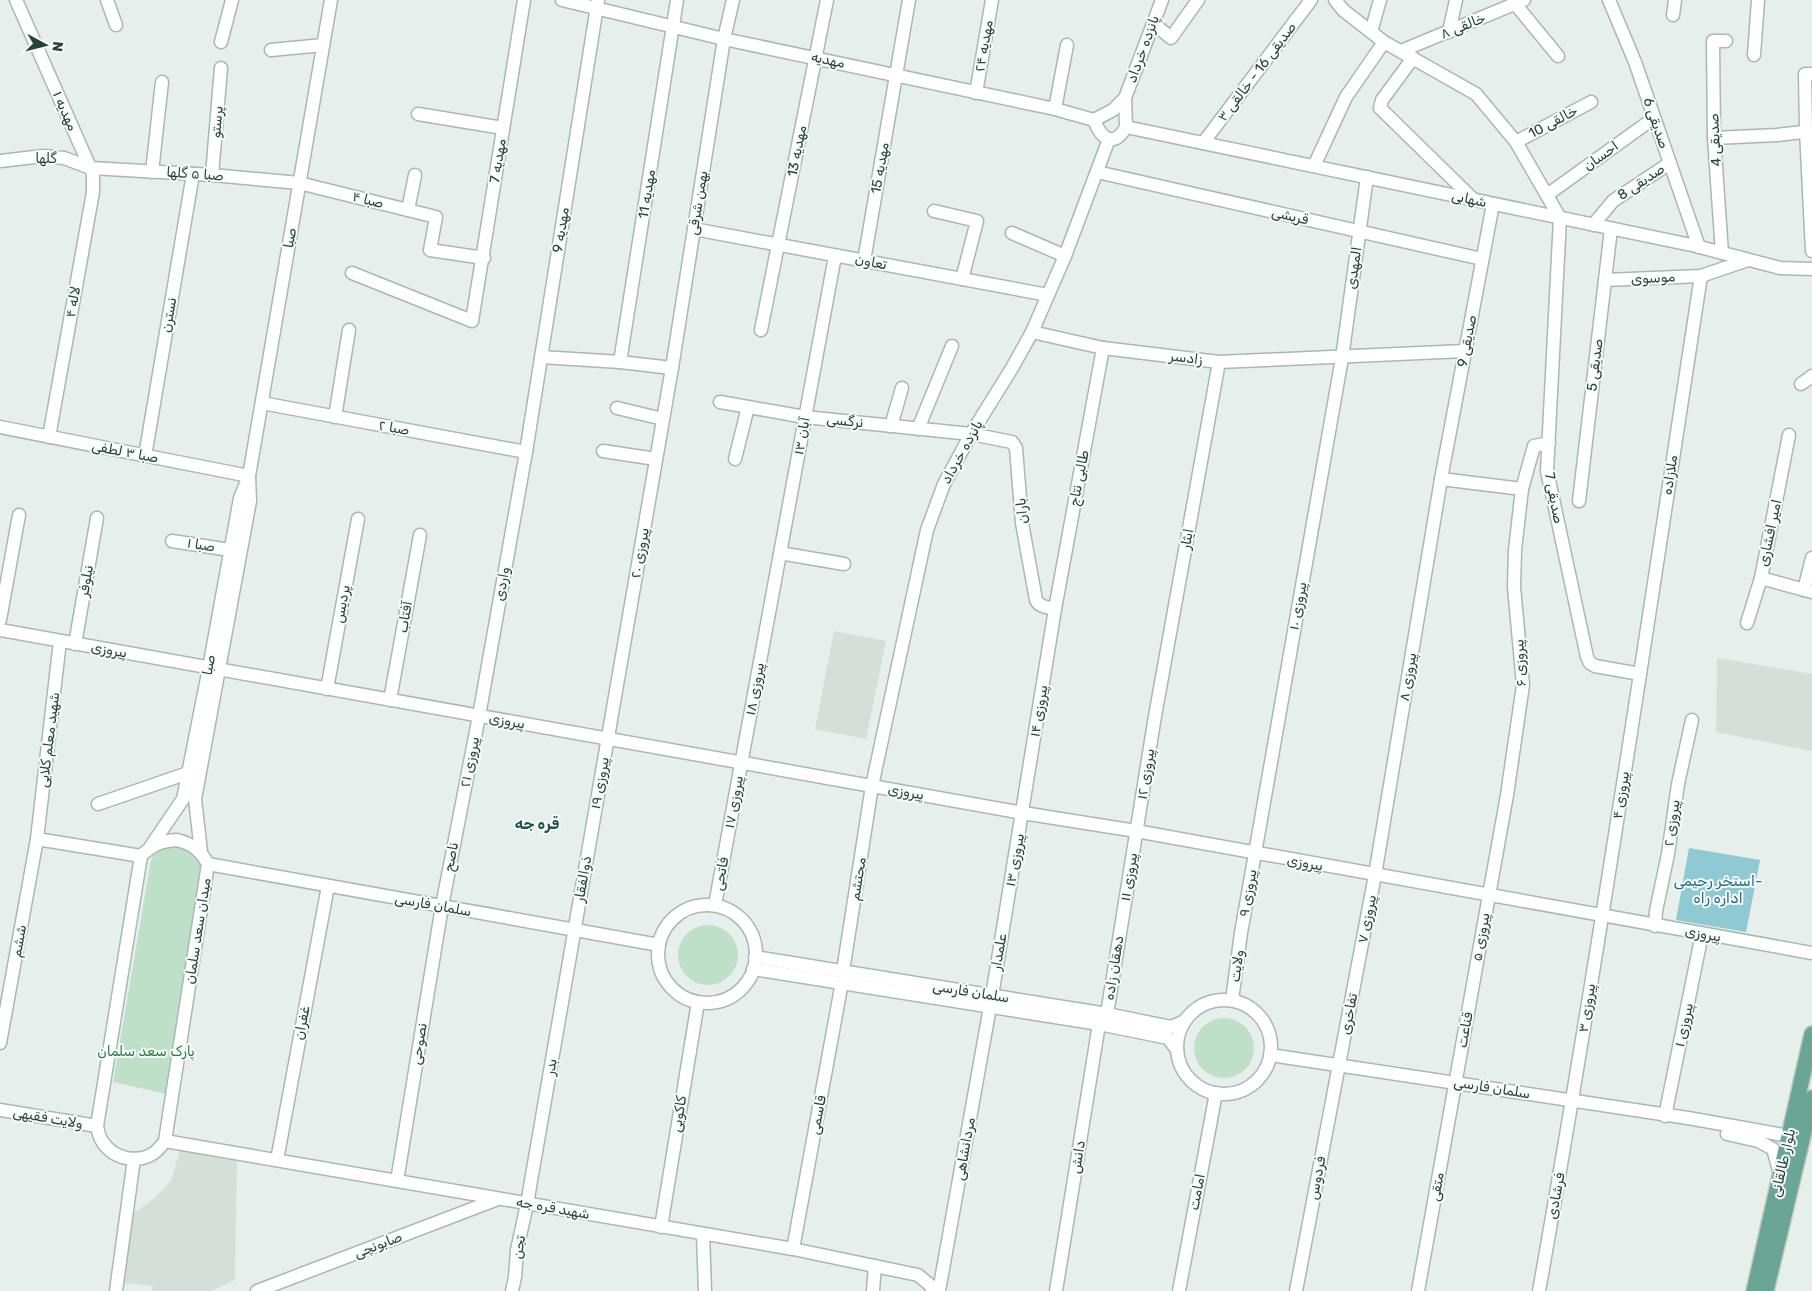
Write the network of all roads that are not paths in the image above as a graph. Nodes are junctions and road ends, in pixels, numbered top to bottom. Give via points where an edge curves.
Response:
1 (16, 0) edge
2 (107, 0) edge
3 (232, 0) edge
4 (331, 0) edge
5 (524, 0) edge
6 (562, 0) edge
7 (677, 0) edge
8 (733, 0) edge
9 (827, 0) edge
10 (909, 0) edge
11 (992, 0) edge
12 (1162, 0) edge
13 (1198, 0) edge
14 (1311, 0) edge
15 (1335, 0) edge
16 (1380, 0) edge
17 (1456, 0) edge
18 (1609, 0) edge
19 (1675, 0) edge
20 (1758, 0) edge
21 (1520, 2) edge
22 (598, 4) edge
23 (1673, 15) dead end
24 (1153, 23) junction
25 (116, 26) dead end
26 (673, 26) junction
27 (1371, 32) junction
28 (1449, 32) junction
29 (724, 39) junction
30 (1726, 41) dead end
31 (221, 42) dead end
32 (1384, 42) junction
33 (323, 45) junction
34 (1067, 45) dead end
35 (271, 50) dead end
36 (1400, 50) junction
37 (1754, 55) dead end
38 (1558, 56) dead end
39 (816, 58) junction
40 (1413, 58) junction
41 (221, 68) dead end
42 (1812, 74) edge
43 (896, 75) junction
44 (162, 82) dead end
45 (976, 93) junction
46 (1125, 98) junction
47 (1591, 102) dead end
48 (1054, 109) junction
49 (418, 114) dead end
50 (1654, 118) junction
51 (1094, 120) junction
52 (1126, 127) junction
53 (503, 128) junction
54 (1809, 131) edge
55 (1714, 138) junction
56 (1109, 139) junction
57 (1516, 142) junction
58 (1203, 143) junction
59 (0, 161) edge
60 (1670, 163) junction
61 (1314, 166) junction
62 (91, 168) junction
63 (152, 172) junction
64 (1097, 172) junction
65 (193, 174) junction
66 (212, 175) junction
67 (415, 176) dead end
68 (1368, 177) junction
69 (299, 183) junction
70 (1547, 195) junction
71 (1474, 200) junction
72 (1493, 204) junction
73 (408, 210) junction
74 (934, 211) dead end
75 (1560, 218) junction
76 (1593, 225) junction
77 (694, 229) junction
78 (1611, 229) junction
79 (1359, 232) junction
80 (1012, 233) dead end
81 (778, 245) junction
82 (1699, 247) junction
83 (1812, 251) edge
84 (1722, 253) junction
85 (835, 256) junction
86 (1065, 256) junction
87 (484, 258) junction
88 (1482, 259) junction
89 (1748, 260) junction
90 (864, 261) junction
91 (1812, 269) edge
92 (352, 273) dead end
93 (1700, 276) junction
94 (962, 279) junction
95 (1605, 280) junction
96 (1048, 295) junction
97 (349, 330) dead end
98 (761, 330) dead end
99 (1032, 332) junction
100 (952, 346) dead end
101 (1104, 348) junction
102 (1465, 351) junction
103 (541, 357) junction
104 (1342, 358) junction
105 (620, 362) junction
106 (1219, 362) junction
107 (672, 368) junction
108 (1812, 376) edge
109 (1801, 384) dead end
110 (902, 388) dead end
111 (720, 402) dead end
112 (262, 403) junction
113 (748, 407) junction
114 (617, 408) dead end
115 (334, 417) junction
116 (805, 417) junction
117 (663, 419) junction
118 (891, 426) junction
119 (0, 427) edge
120 (918, 429) junction
121 (971, 434) junction
122 (1789, 436) dead end
123 (49, 437) junction
124 (1549, 443) junction
125 (526, 452) junction
126 (603, 452) dead end
127 (145, 456) junction
128 (656, 458) junction
129 (735, 459) dead end
130 (249, 476) junction
131 (1441, 479) junction
132 (1522, 489) junction
133 (1579, 500) dead end
134 (20, 515) dead end
135 (97, 518) dead end
136 (358, 519) dead end
137 (420, 535) dead end
138 (172, 541) dead end
139 (230, 550) junction
140 (780, 552) junction
141 (1812, 558) edge
142 (844, 564) dead end
143 (1761, 578) junction
144 (1808, 591) edge
145 (1055, 609) junction
146 (768, 616) joint
147 (0, 620) edge
148 (1747, 623) dead end
149 (0, 630) edge
150 (60, 641) junction
151 (75, 644) junction
152 (215, 669) junction
153 (1640, 674) junction
154 (327, 688) junction
155 (390, 700) junction
156 (479, 716) junction
157 (1155, 716) joint
158 (1692, 720) dead end
159 (608, 738) junction
160 (742, 762) junction
161 (188, 773) junction
162 (872, 786) junction
163 (98, 804) dead end
164 (461, 808) joint
165 (1023, 813) junction
166 (592, 828) joint
167 (1136, 831) junction
168 (37, 839) junction
169 (727, 842) joint
170 (151, 846) junction
171 (201, 852) junction
172 (1255, 854) junction
173 (141, 856) junction
174 (208, 864) junction
175 (1375, 875) junction
176 (328, 886) junction
177 (1489, 896) junction
178 (442, 906) junction
179 (715, 906) junction
180 (1007, 908) joint
181 (1603, 916) junction
182 (1122, 923) joint
183 (1655, 926) junction
184 (575, 930) junction
185 (1242, 933) joint
186 (1702, 934) junction
187 (658, 945) junction
188 (1812, 953) edge
189 (1358, 962) joint
190 (754, 963) junction
191 (842, 976) junction
192 (1474, 978) joint
193 (1232, 1000) junction
194 (991, 1001) junction
195 (698, 1002) junction
196 (1103, 1019) junction
197 (1185, 1021) junction
198 (1812, 1034) edge
199 (0, 1043) edge
200 (1177, 1050) junction
201 (1270, 1055) junction
202 (1339, 1065) junction
203 (1455, 1083) junction
204 (1216, 1093) junction
205 (1812, 1098) edge
206 (1573, 1101) junction
207 (0, 1110) edge
208 (1665, 1116) junction
209 (1714, 1124) junction
210 (97, 1126) junction
211 (165, 1141) junction
212 (1801, 1143) edge
213 (134, 1159) junction
214 (277, 1160) junction
215 (1780, 1175) junction
216 (397, 1181) junction
217 (498, 1199) junction
218 (527, 1204) junction
219 (661, 1227) junction
220 (703, 1234) junction
221 (794, 1249) junction
222 (875, 1266) junction
223 (287, 1286) edge
224 (116, 1291) edge
225 (257, 1291) edge
226 (512, 1291) edge
227 (705, 1291) edge
228 (872, 1291) edge
229 (933, 1291) edge
230 (939, 1291) edge
231 (1056, 1291) edge
232 (1179, 1291) edge
233 (1296, 1291) edge
234 (1418, 1291) edge
235 (1540, 1291) edge
236 (1754, 1291) edge
237 (1766, 1291) edge

1 - 62 street, مهدیه ۱
2 - 25 street
3 - 31 street
4 - 33 street, صبا
5 - 53 street, مهدیه 7
6 - 22 street, مهدیه
7 - 26 street, مهدیه 11
8 - 29 street, بهمن شرقی
9 - 39 street, مهدیه 13
10 - 43 street, مهدیه 15
11 - 45 street, مهدیه ۲۴
12 - 24 street, پانزده خرداد
13 - 24 street via 1171,38
14 - 58 street, صدیقی 16 - خالقی ۳
15 - 27 street
16 - 27 street
17 - 28 street
18 - 50 street, صدیقی 6
19 - 23 street
20 - 37 street
21 - 28 street, خالقی ۸
21 - 38 street
22 - 26 street, مهدیه
22 - 103 street, مهدیه 9
24 - 46 street, پانزده خرداد
26 - 29 street, مهدیه
26 - 105 street, مهدیه 11
27 - 32 street
28 - 36 street, خالقی ۸
29 - 39 street, مهدیه
29 - 77 street, بهمن شرقی
30 - 55 street, صدیقی 4 via 1712,41
32 - 36 street
32 - 61 street via 1346,97
33 - 35 street
33 - 69 street, صبا
34 - 48 street
36 - 40 street
39 - 43 street, مهدیه
39 - 81 street, مهدیه 13
40 - 57 street via 1476,94
40 - 71 street via 1382,100 1380,108
41 - 66 street, پرستو
42 - 54 street via 1806,74
43 - 45 street, مهدیه
43 - 90 street, مهدیه 15
44 - 63 street
45 - 48 street, مهدیه
46 - 51 street, پانزده خرداد
46 - 52 street, پانزده خرداد
47 - 57 street, خالقی 10
48 - 51 street, مهدیه
49 - 53 street
50 - 60 street, صدیقی 6
50 - 70 street, احسان
51 - 56 street via 1103,136
52 - 56 street via 1117,138
52 - 58 street, شهابی
53 - 87 street, مهدیه 7
54 - 55 street
54 - 83 street
55 - 84 street, صدیقی 4
56 - 64 street, پانزده خرداد
57 - 70 street
58 - 61 street, شهابی
59 - 62 street, گلها via 43,156 64,158
60 - 76 street, صدیقی 8 via 1613,201
60 - 82 street, صدیقی 6
61 - 68 street, شهابی
62 - 63 street, صبا ۵ گلها
62 - 123 street, لاله ۴ via 93,192
63 - 65 street, صبا ۵ گلها
64 - 79 street, قریشی
64 - 86 street, پانزده خرداد
65 - 66 street, صبا ۵ گلها
65 - 127 street, نسترن
66 - 69 street, صبا ۵ گلها
67 - 73 street
68 - 71 street, شهابی
68 - 79 street, المهدی
69 - 73 street, صبا ۴
69 - 112 street, صبا
70 - 75 street
71 - 72 street, شهابی
72 - 75 street, شهابی
72 - 88 street, صدیقی 9
73 - 87 street, صبا ۴ via 436,217 430,250
74 - 94 street via 977,221
75 - 76 street, شهابی
75 - 124 street, صدیقی 7
76 - 78 street, شهابی
77 - 81 street, تعاون
77 - 107 street, بهمن شرقی
78 - 82 street, شهابی
78 - 95 street, صدیقی 5
79 - 88 street, قریشی
79 - 104 street, المهدی
80 - 86 street
81 - 85 street, تعاون
81 - 98 street, مهدیه 13
82 - 84 street, شهابی
84 - 89 street, شهابی
85 - 90 street, تعاون
85 - 116 street, ۱۳ آبان
86 - 96 street, پانزده خرداد
87 - 92 street, مهدیه 7 via 472,321
88 - 102 street, صدیقی 9
89 - 91 street, شهابی via 1780,268
89 - 93 street, موسوی
90 - 94 street, تعاون
93 - 95 street, موسوی
93 - 153 street, ملازاده
94 - 96 street, تعاون
95 - 133 street, صدیقی 5
96 - 99 street, پانزده خرداد
97 - 115 street
99 - 101 street, زادسر
99 - 121 street, پانزده خرداد
100 - 120 street
101 - 106 street, زادسر
101 - 145 street, طالبی نتاج
102 - 104 street, زادسر
102 - 131 street, صدیقی 9
103 - 105 street
103 - 125 street, مهدیه 9
104 - 106 street, زادسر
104 - 172 street, پیروزی ١٠
105 - 107 street
106 - 157 street, ایثار
107 - 117 street, پیروزی ٢٠
108 - 109 street
110 - 118 street
111 - 113 street, نرگسی
112 - 115 street, صبا ۲
112 - 130 street, صبا
113 - 116 street, نرگسی
113 - 129 street
114 - 117 street
115 - 125 street, صبا ۲
116 - 118 street, نرگسی
116 - 140 street, ۱۳ آبان
117 - 128 street, پیروزی ٢٠
118 - 120 street, نرگسی
119 - 123 street, صبا ۳ لطفی
120 - 121 street, نرگسی
121 - 145 street, باران via 1012,442 1016,448 1022,523 1036,600 1041,606
121 - 162 street, پانزده خرداد via 944,484 927,530
122 - 143 street, امیر افشاری
123 - 127 street, صبا ۳ لطفی
124 - 132 street, پیروزی ۶ via 1534,446
124 - 153 street, صدیقی 7 via 1547,471 1587,657 1595,666
125 - 156 street, واردی
126 - 128 street
127 - 130 street, صبا ۳ لطفی
128 - 159 street, پیروزی ٢٠
130 - 139 street, صبا via 240,498
130 - 152 street, صبا via 250,501
131 - 132 street
131 - 175 street, پیروزی ٨
132 - 177 street, پیروزی ۶ via 1514,587 1523,685
134 - 147 street
135 - 151 street, نیلوفر
136 - 154 street, پردیس
137 - 155 street, آفتاب
138 - 139 street, صبا ۱
139 - 152 street, صبا
140 - 142 street
140 - 146 street, ۱۳ آبان
141 - 144 street
143 - 144 street, امیر افشاری
143 - 148 street
145 - 165 street, پیروزی ۱۴
146 - 160 street, پیروزی ١٨
149 - 150 street, پیروزی
150 - 151 street, پیروزی
150 - 168 street, شهید معلم کلایی
151 - 152 street, پیروزی
152 - 154 street, پیروزی
152 - 161 street, صبا
152 - 171 street, صبا via 195,799
153 - 181 street, پیروزی ۴
154 - 155 street, پیروزی
155 - 156 street, پیروزی
156 - 159 street, پیروزی
156 - 164 street, پیروزی ٢١
157 - 167 street, پیروزی ١٢
158 - 183 street, پیروزی ٢
159 - 160 street, پیروزی
159 - 166 street, پیروزی ١٩
160 - 162 street, پیروزی
160 - 169 street, پیروزی ١٧
161 - 163 street
161 - 170 street, صبا via 183,799
162 - 165 street, پیروزی
162 - 191 street, محتشم
164 - 178 street, ناصح
165 - 167 street, پیروزی
165 - 180 street, پیروزی ١٣
166 - 184 street, ذوالفقار
167 - 172 street, پیروزی
167 - 182 street, پیروزی ١١
168 - 173 street
168 - 199 street, ششم
169 - 179 street, فاتحی
170 - 171 street via 177,840
170 - 173 street
171 - 174 street, میدان سعد سلمان
172 - 175 street, پیروزی
172 - 185 street, پیروزی ٩
173 - 210 street
174 - 176 street, سلمان فارسی
174 - 211 street, میدان سعد سلمان
175 - 177 street, پیروزی
175 - 189 street, پیروزی ٧
176 - 178 street, سلمان فارسی
176 - 214 street, غفران
177 - 181 street, پیروزی
177 - 192 street, پیروزی ۵
178 - 184 street, سلمان فارسی
178 - 216 street, نصوحی
179 - 187 street via 702,905 679,914 669,922
179 - 190 street via 733,913 746,926 752,937
180 - 194 street, علمدار
181 - 183 street, پیروزی
181 - 206 street, پیروزی ٣
182 - 196 street, دهقان زاده
183 - 186 street, پیروزی
184 - 187 street, سلمان فارسی
184 - 218 street, بدر
185 - 193 street, ولایت
186 - 188 street, پیروزی
186 - 208 street, پیروزی ١
187 - 195 street via 658,958 667,982 675,991
189 - 202 street, تفاخری
190 - 191 street, سلمان فارسی
190 - 195 street via 744,985 734,994 723,1000
191 - 194 street, سلمان فارسی
191 - 221 street, قاسمی
192 - 203 street, قناعت
193 - 197 street via 1208,1002
193 - 201 street via 1244,1004 1263,1020 1271,1043
194 - 196 street, سلمان فارسی
194 - 230 street, مردانشاهی
195 - 219 street, کاکویی
196 - 197 street, سلمان فارسی via 1171,1027
196 - 200 street, سلمان فارسی via 1168,1038
196 - 231 street, دانش
197 - 200 street
198 - 212 main road, بلوار طالقانی
200 - 204 street via 1183,1068 1194,1082
201 - 202 street, سلمان فارسی
201 - 204 street via 1263,1072 1251,1085 1240,1091
202 - 203 street, سلمان فارسی
202 - 233 street, فردوس
203 - 206 street, سلمان فارسی
203 - 234 street, متقی
204 - 232 street, امامت
205 - 212 main road, بلوار طالقانی
206 - 208 street, سلمان فارسی
206 - 235 street, فرشادی
207 - 210 street, ولایت فقیهی
208 - 209 street, سلمان فارسی
209 - 212 street, سلمان فارسی
209 - 215 street, سلمان فارسی via 1723,1133 1758,1141 1773,1149
210 - 213 street via 102,1141 112,1152
211 - 213 street via 155,1152
211 - 214 street, شهید قره جه
212 - 215 main road, بلوار طالقانی
212 - 237 main road, بلوار طالقانی
213 - 224 street
214 - 216 street, شهید قره جه
215 - 236 main road, بلوار طالقانی
216 - 217 street, شهید قره جه
217 - 218 street, شهید قره جه
217 - 223 street, صابونچی
218 - 219 street, شهید قره جه
218 - 226 street, تجن
219 - 220 street, شهید قره جه
220 - 221 street, شهید قره جه
220 - 227 street
221 - 222 street, شهید قره جه
222 - 228 street
222 - 229 street, شهید قره جه via 918,1275
223 - 225 street, صابونچی

